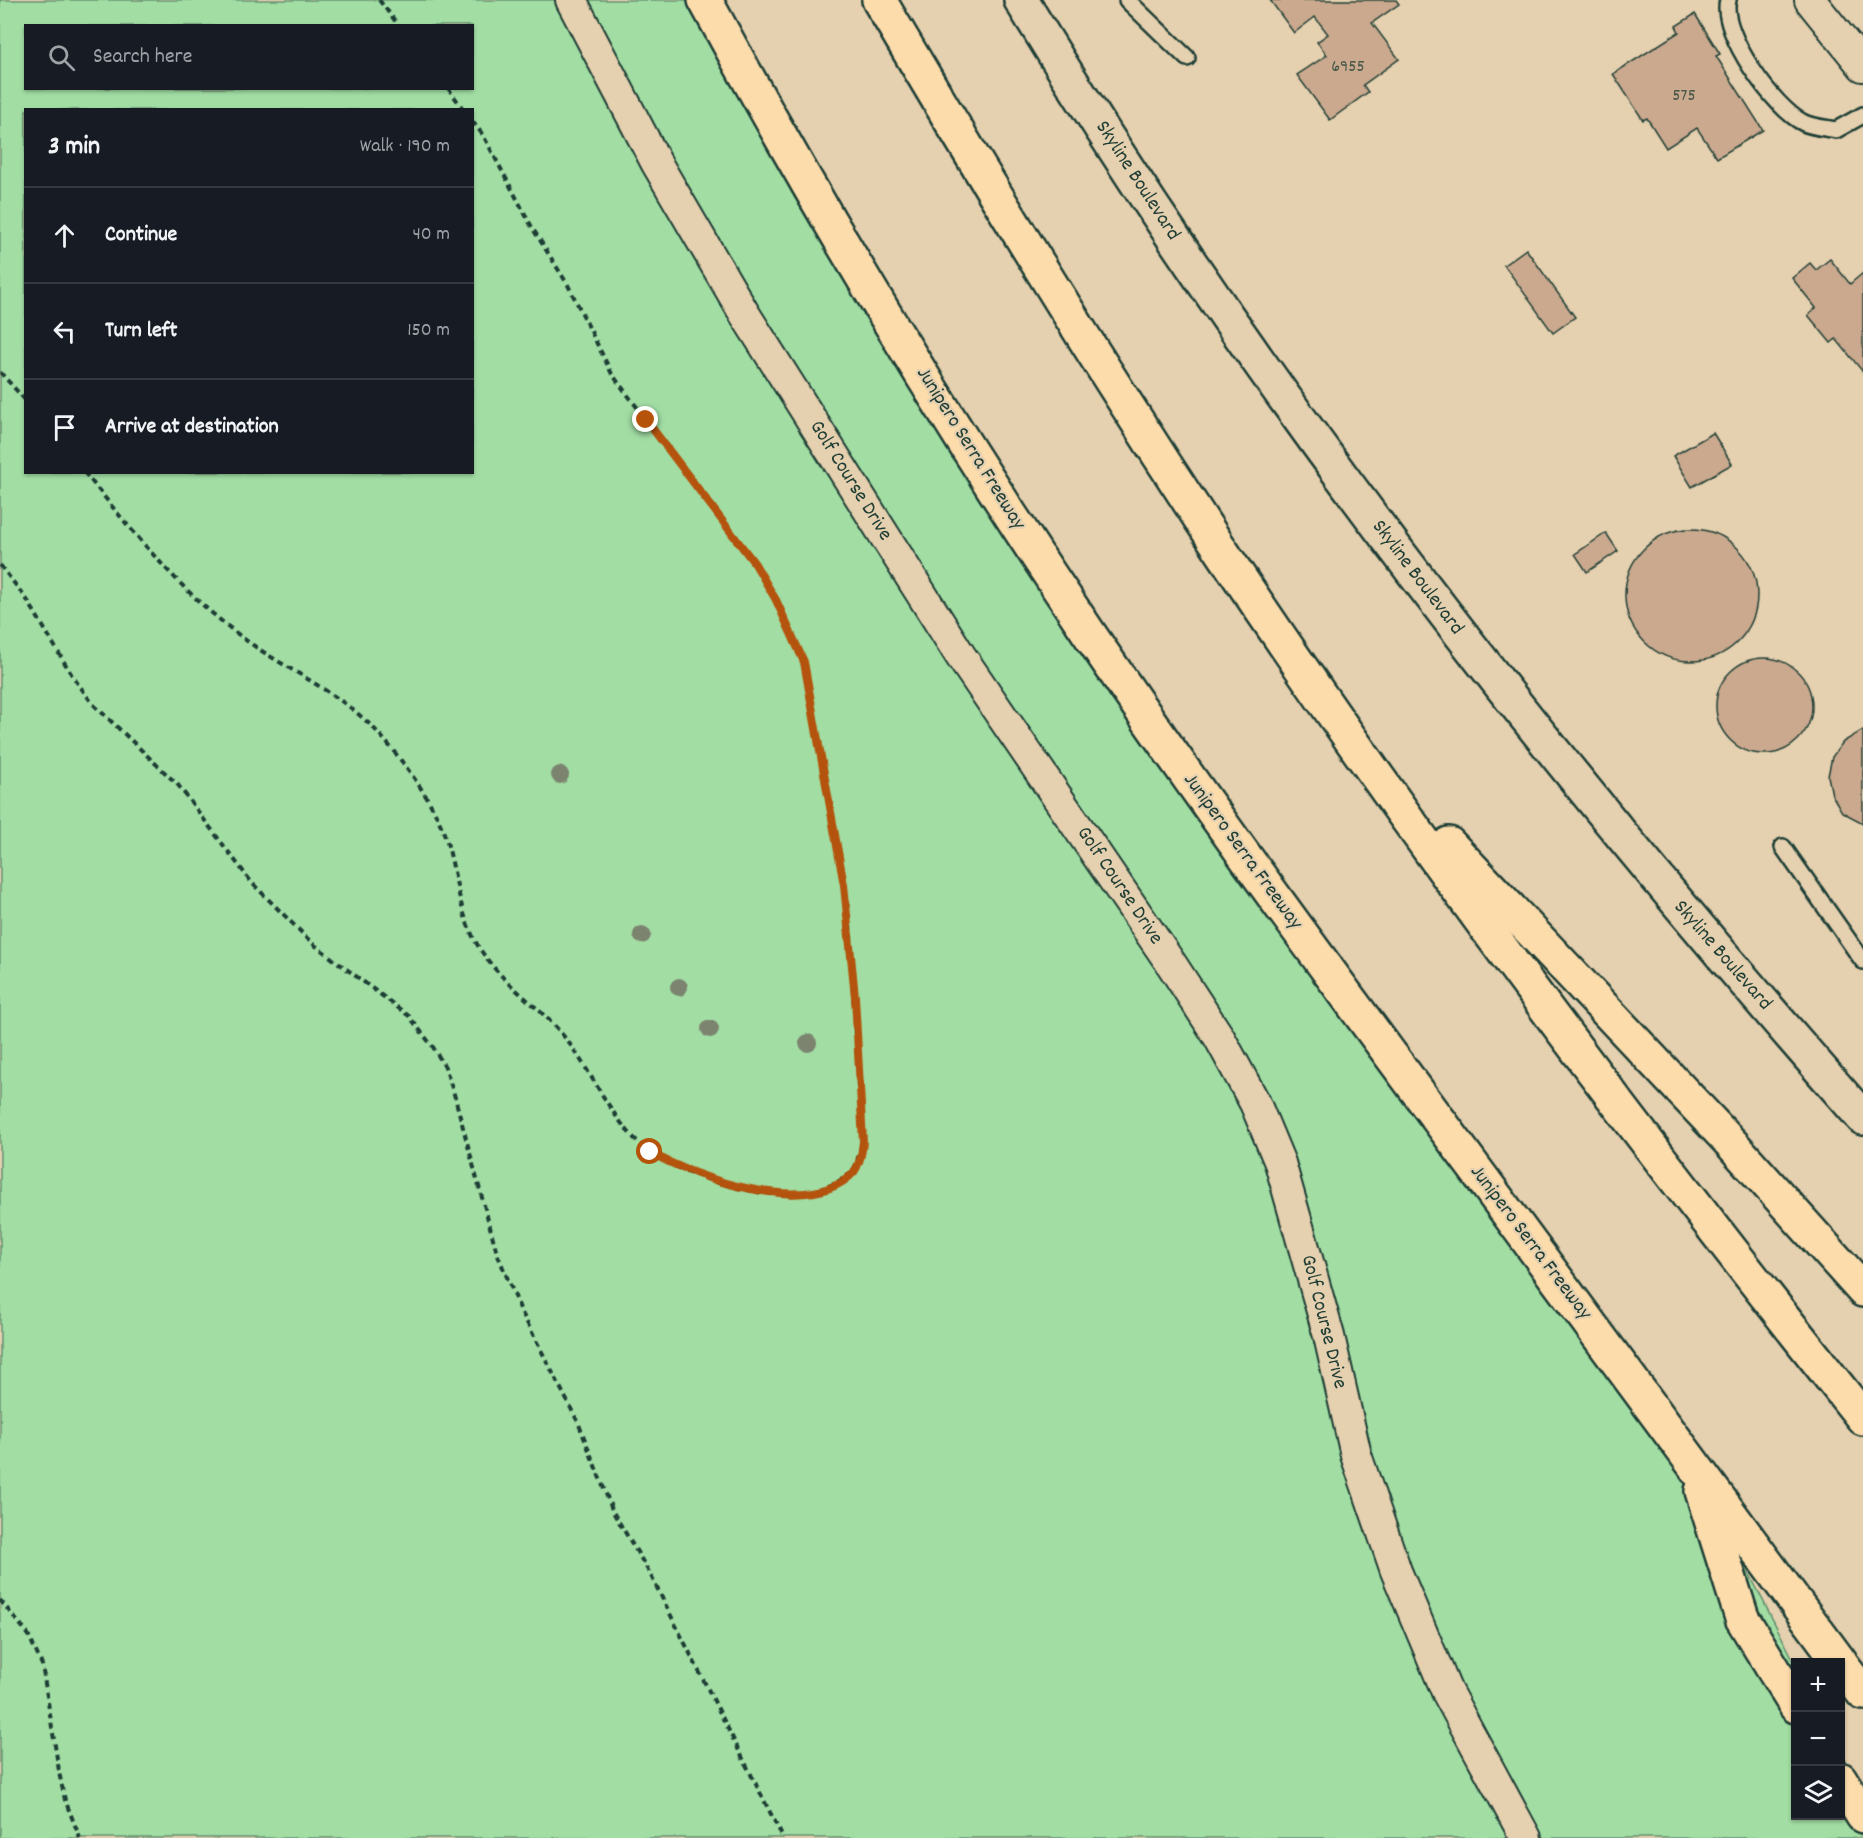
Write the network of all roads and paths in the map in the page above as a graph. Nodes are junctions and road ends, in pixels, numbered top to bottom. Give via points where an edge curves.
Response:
1 (379, 0) edge
2 (571, 0) edge
3 (705, 0) edge
4 (879, 0) edge
5 (1021, 0) edge
6 (1127, 0) edge
7 (1728, 0) edge
8 (1810, 0) edge
9 (397, 24) edge
10 (1187, 58) dead end
11 (1863, 66) edge
12 (449, 90) edge
13 (463, 108) edge
14 (1863, 115) edge
15 (474, 124) edge
16 (0, 372) edge
17 (24, 399) edge
18 (86, 474) edge
19 (0, 565) edge
20 (1357, 746) junction
21 (1783, 847) dead end
22 (1863, 961) edge
23 (1863, 1118) edge
24 (1863, 1290) edge
25 (1863, 1418) edge
26 (1694, 1466) junction
27 (0, 1600) edge
28 (1836, 1658) edge
29 (1845, 1670) edge
30 (1863, 1693) edge
31 (1791, 1698) edge
32 (1845, 1787) edge
33 (1863, 1816) edge
34 (80, 1838) edge
35 (783, 1838) edge
36 (1526, 1838) edge

1 - 9 path
2 - 36 street, Golf Course Drive via 657,164 750,323 960,655 1178,974 1255,1103 1280,1162 1329,1336 1356,1455 1396,1571 1447,1692
3 - 26 highway, Junipero Serra Freeway via 875,297 1086,628 1284,911
4 - 20 highway via 1013,225 1137,422
5 - 23 main road, Skyline Boulevard via 1148,200 1363,508 1649,871
6 - 10 lane
7 - 14 lane via 1726,8 1736,42 1777,103 1804,123 1836,130
8 - 11 street
12 - 13 path
15 - 18 path via 568,285 612,374 755,564 804,662 850,931 863,1142 854,1172 821,1190 774,1192 706,1179 650,1152 622,1121 559,1031 482,953 461,910 448,844 437,819 381,737 350,707 269,656 203,607 162,567
16 - 17 path
19 - 35 path via 28,601 93,704 178,785 252,883 312,943 409,1016 433,1047 448,1076 494,1244 521,1311 578,1422 613,1512 649,1572
20 - 24 highway via 1732,1144
20 - 25 highway via 1633,1121
21 - 22 lane
26 - 28 highway, Junipero Serra Freeway
26 - 31 highway via 1742,1618
27 - 34 path via 36,1647 65,1800
29 - 30 highway, Junipero Serra Freeway
32 - 33 highway

